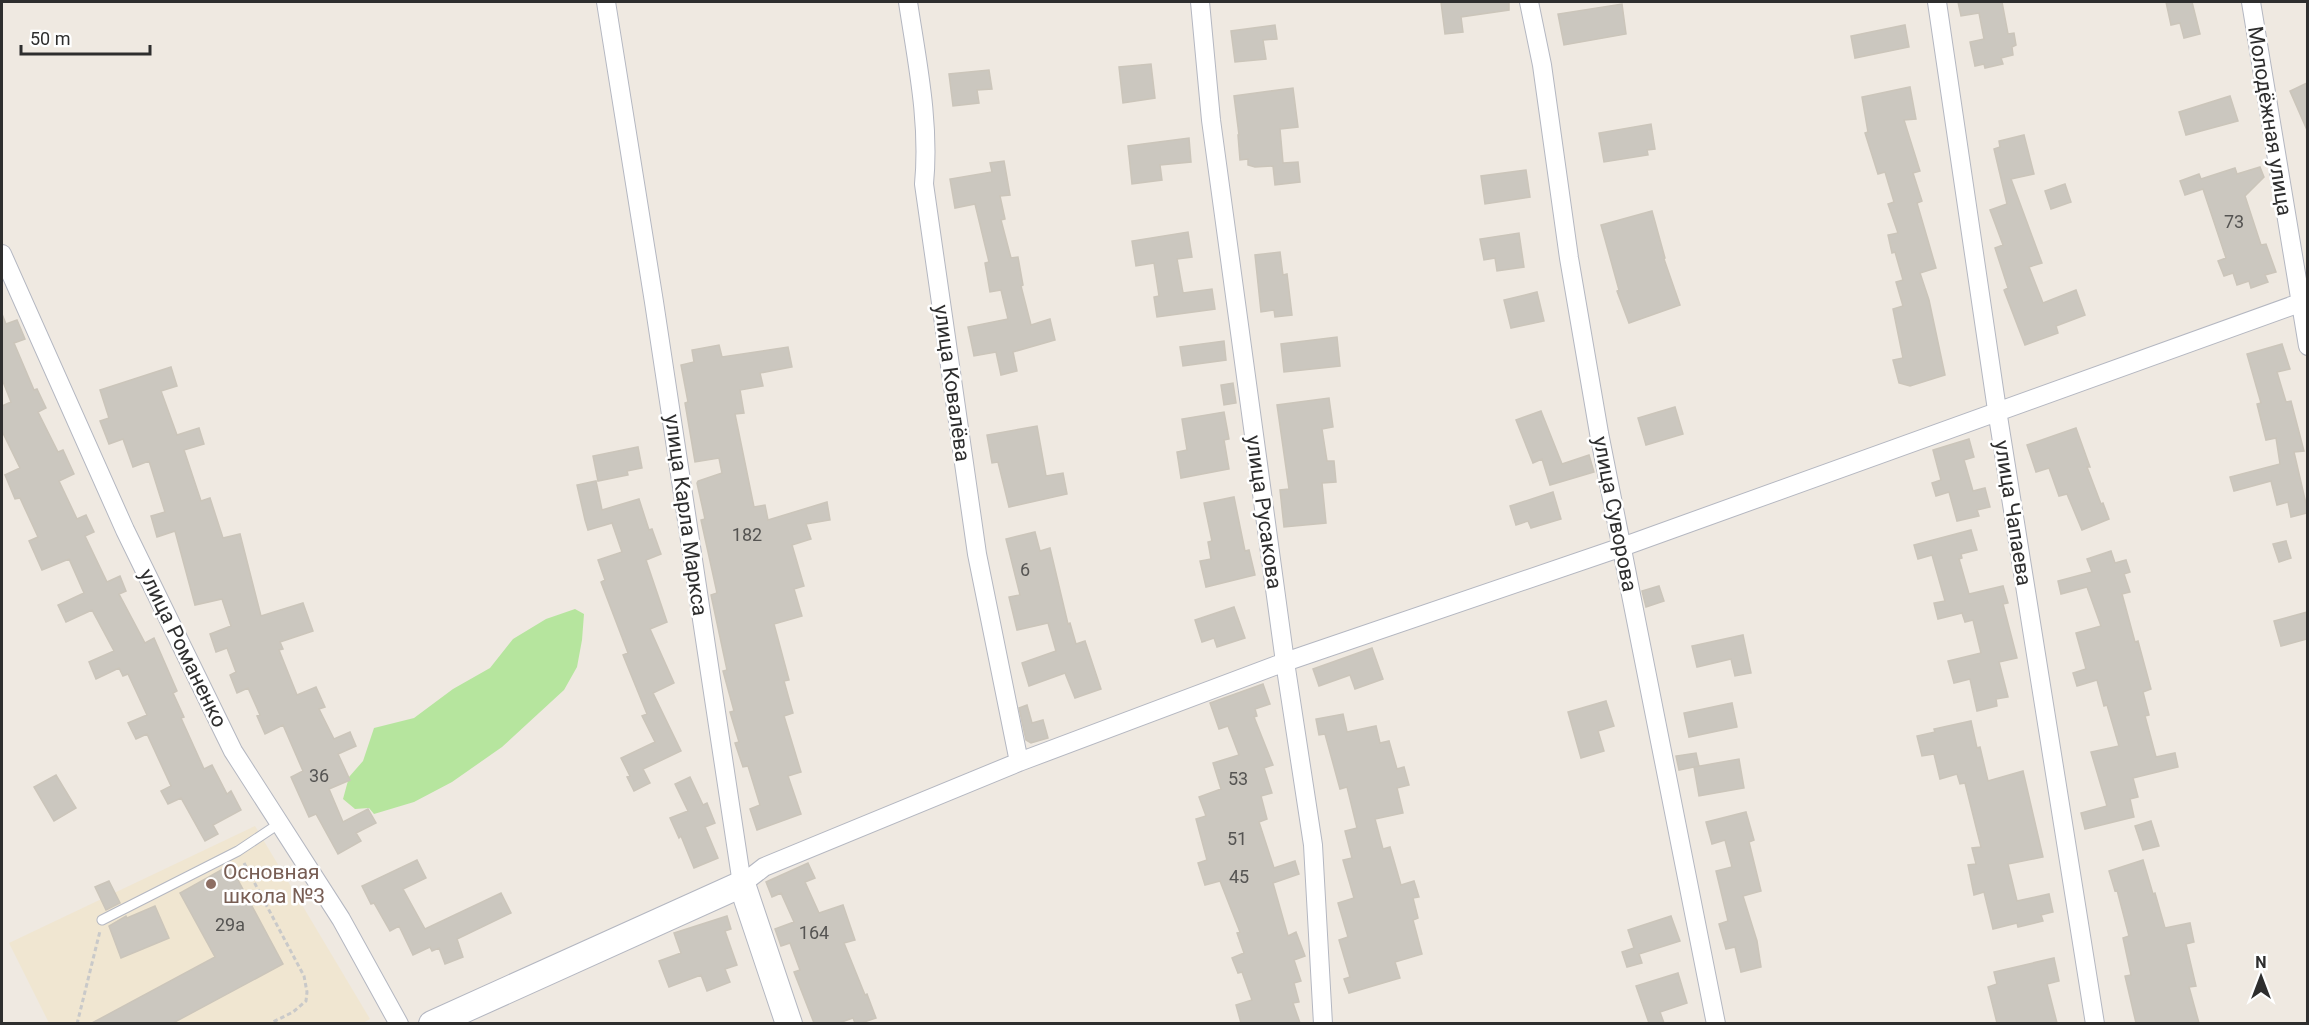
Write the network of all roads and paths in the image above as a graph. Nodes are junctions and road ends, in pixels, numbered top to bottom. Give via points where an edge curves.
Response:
1 (606, 2) edge
2 (908, 2) edge
3 (1200, 2) edge
4 (1529, 2) edge
5 (1937, 2) edge
6 (2251, 2) edge
7 (2, 254) edge
8 (2304, 301) edge
9 (2307, 346) edge
10 (1997, 410) junction
11 (1622, 547) junction
12 (1285, 662) junction
13 (1019, 762) junction
14 (280, 823) junction
15 (238, 851) junction
16 (742, 884) junction
17 (102, 920) joint
18 (77, 1023) edge
19 (269, 1023) edge
20 (399, 1023) edge
21 (432, 1023) edge
22 (789, 1023) edge
23 (1323, 1023) edge
24 (1716, 1023) edge
25 (2094, 1023) edge

1 - 16 street, улица Карла Маркса
2 - 13 street, улица Ковалёва via 924,108 924,184 973,531
3 - 12 street, улица Русакова via 1211,120
4 - 11 street, улица Суворова via 1542,65 1571,270
5 - 10 street, улица Чапаева
6 - 8 street, Молодёжная улица
7 - 14 street, улица Романенко via 126,530 233,751
8 - 9 street, Молодёжная улица
8 - 10 street
10 - 11 street
10 - 25 street, улица Чапаева
11 - 12 street
11 - 24 street, улица Суворова
12 - 13 street
12 - 23 street, улица Русакова via 1313,845
13 - 16 street via 764,867
14 - 15 lane
14 - 20 street, улица Романенко via 341,919
15 - 17 lane
15 - 19 path via 304,976 307,992 306,1002
16 - 21 street
16 - 22 street, улица Карла Маркса
17 - 18 path

